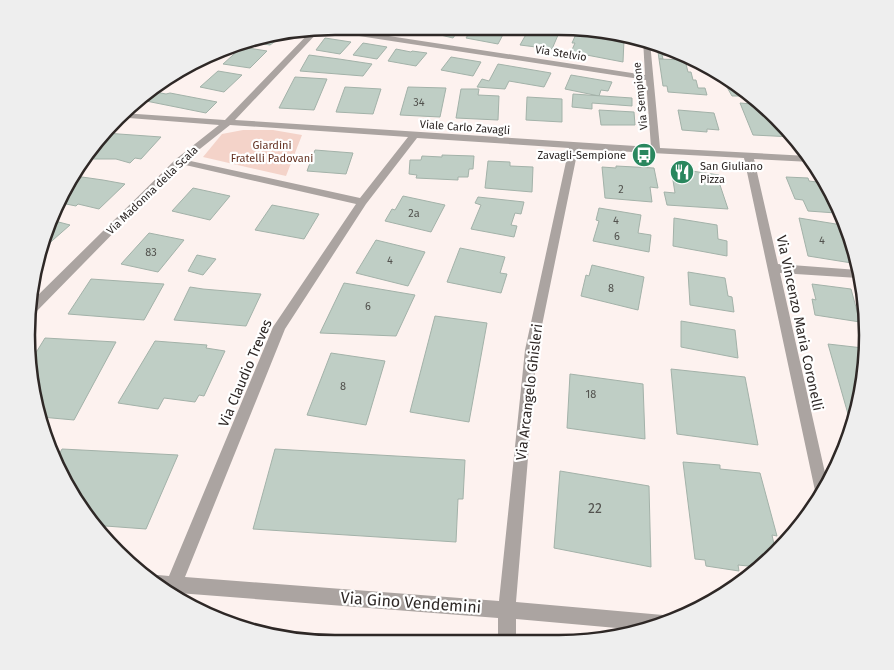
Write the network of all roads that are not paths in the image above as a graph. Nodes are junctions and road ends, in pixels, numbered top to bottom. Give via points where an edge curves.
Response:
1 (368, 35) edge
2 (310, 37) edge
3 (646, 48) edge
4 (648, 78) junction
5 (130, 116) edge
6 (227, 122) junction
7 (416, 134) junction
8 (574, 146) junction
9 (656, 150) junction
10 (749, 157) junction
11 (802, 159) edge
12 (179, 161) junction
13 (362, 202) junction
14 (773, 268) junction
15 (852, 274) edge
16 (37, 304) edge
17 (820, 484) edge
18 (169, 584) edge
19 (171, 586) edge
20 (508, 610) junction
21 (645, 622) edge
22 (507, 635) edge

1 - 4 street, Via Stelvio
2 - 6 street, Via Madonna della Scala
3 - 4 street, Via Sempione
4 - 9 street, Via Sempione
5 - 6 street, Viale Carlo Zavagli
6 - 7 street, Viale Carlo Zavagli
6 - 12 street, Via Madonna della Scala
7 - 8 street, Viale Carlo Zavagli
7 - 13 street, Via Claudio Treves
8 - 9 street, Viale Carlo Zavagli
8 - 20 street, Via Arcangelo Ghisleri via 531,350
9 - 10 street, Viale Carlo Zavagli
10 - 11 street, Viale Carlo Zavagli
10 - 14 street, Via Vincenzo Maria Coronelli
12 - 13 street
12 - 16 street, Via Madonna della Scala
13 - 18 street, Via Claudio Treves via 279,327
14 - 15 street
14 - 17 street, Via Vincenzo Maria Coronelli
19 - 20 street, Via Gino Vendemini
20 - 21 street, Via Gino Vendemini
20 - 22 street, Via Arcangelo Ghisleri

